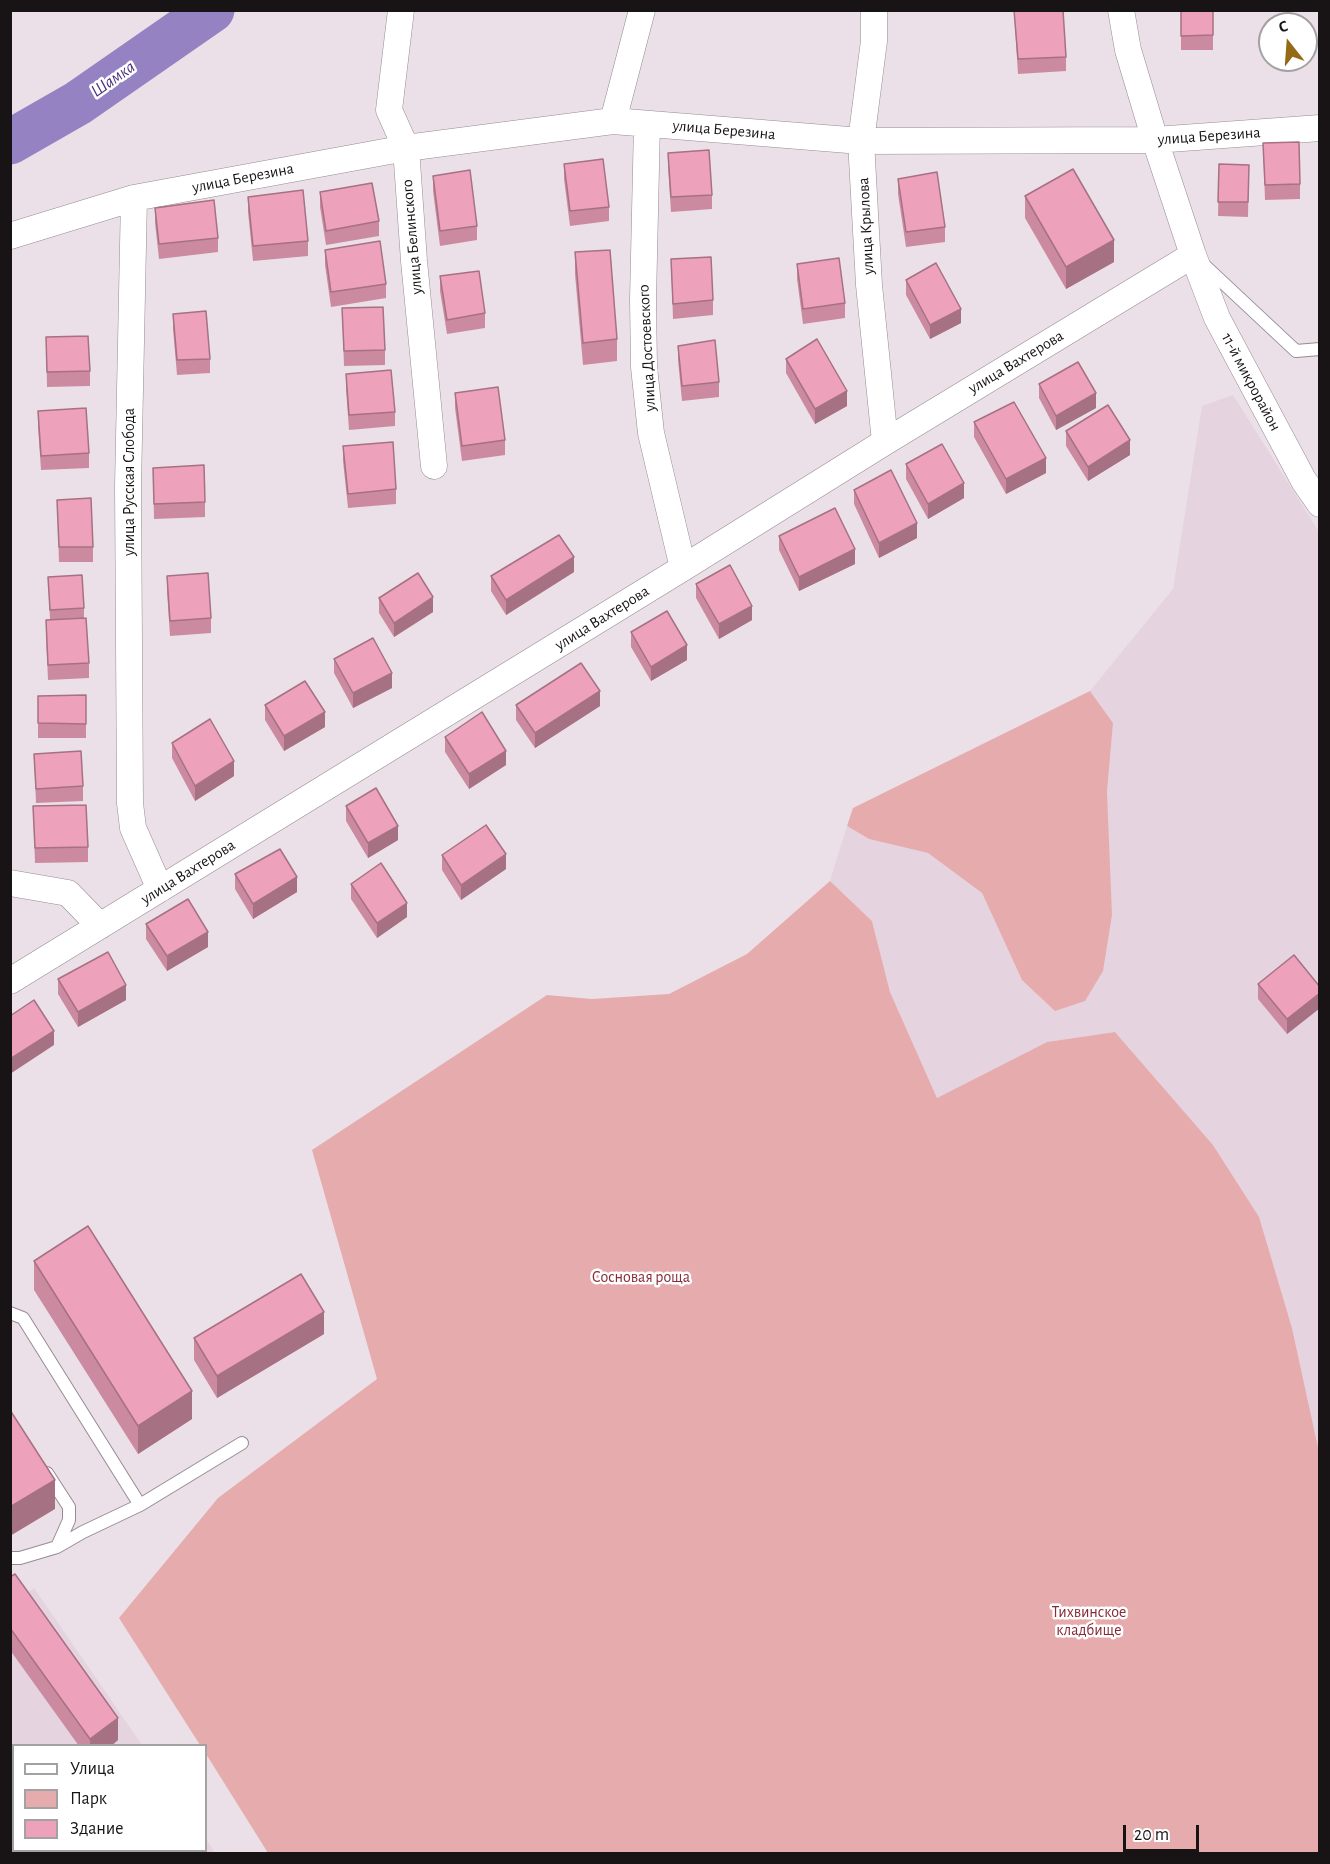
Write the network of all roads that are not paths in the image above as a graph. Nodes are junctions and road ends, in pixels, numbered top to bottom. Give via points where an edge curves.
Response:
1 (401, 10) edge
2 (642, 10) edge
3 (874, 10) edge
4 (1121, 10) edge
5 (614, 121) junction
6 (647, 124) junction
7 (1320, 128) edge
8 (1155, 140) junction
9 (861, 141) junction
10 (405, 148) junction
11 (134, 198) junction
12 (10, 236) edge
13 (1193, 255) junction
14 (1320, 349) edge
15 (885, 442) junction
16 (434, 466) dead end
17 (1320, 504) edge
18 (683, 568) junction
19 (10, 884) edge
20 (160, 889) junction
21 (100, 926) junction
22 (10, 981) edge
23 (10, 1313) edge
24 (242, 1443) dead end
25 (40, 1461) edge
26 (140, 1505) junction
27 (57, 1547) junction
28 (10, 1558) edge

1 - 10 street, улица Белинского via 389,110
2 - 5 street
3 - 9 street, улица Крылова via 874,41
4 - 8 street, 11-й микрорайон via 1128,51
5 - 6 street, улица Березина
5 - 10 street, улица Березина
6 - 9 street, улица Березина
6 - 18 street, улица Достоевского via 644,367 651,433
7 - 8 street, улица Березина
8 - 9 street, улица Березина
8 - 13 street, 11-й микрорайон
9 - 15 street, улица Крылова via 869,285
10 - 11 street, улица Березина
10 - 16 street, улица Белинского
11 - 12 street
11 - 20 street, улица Русская Слобода via 128,486 130,803 133,828
13 - 14 lane via 1296,351
13 - 15 street, улица Вахтерова
13 - 17 street, 11-й микрорайон via 1217,318
15 - 18 street, улица Вахтерова
18 - 20 street, улица Вахтерова
19 - 21 street via 68,893
20 - 21 street, улица Вахтерова
21 - 22 street, улица Вахтерова
23 - 26 lane via 23,1318
24 - 26 lane
25 - 27 lane via 69,1507 69,1520
26 - 27 lane
27 - 28 lane

